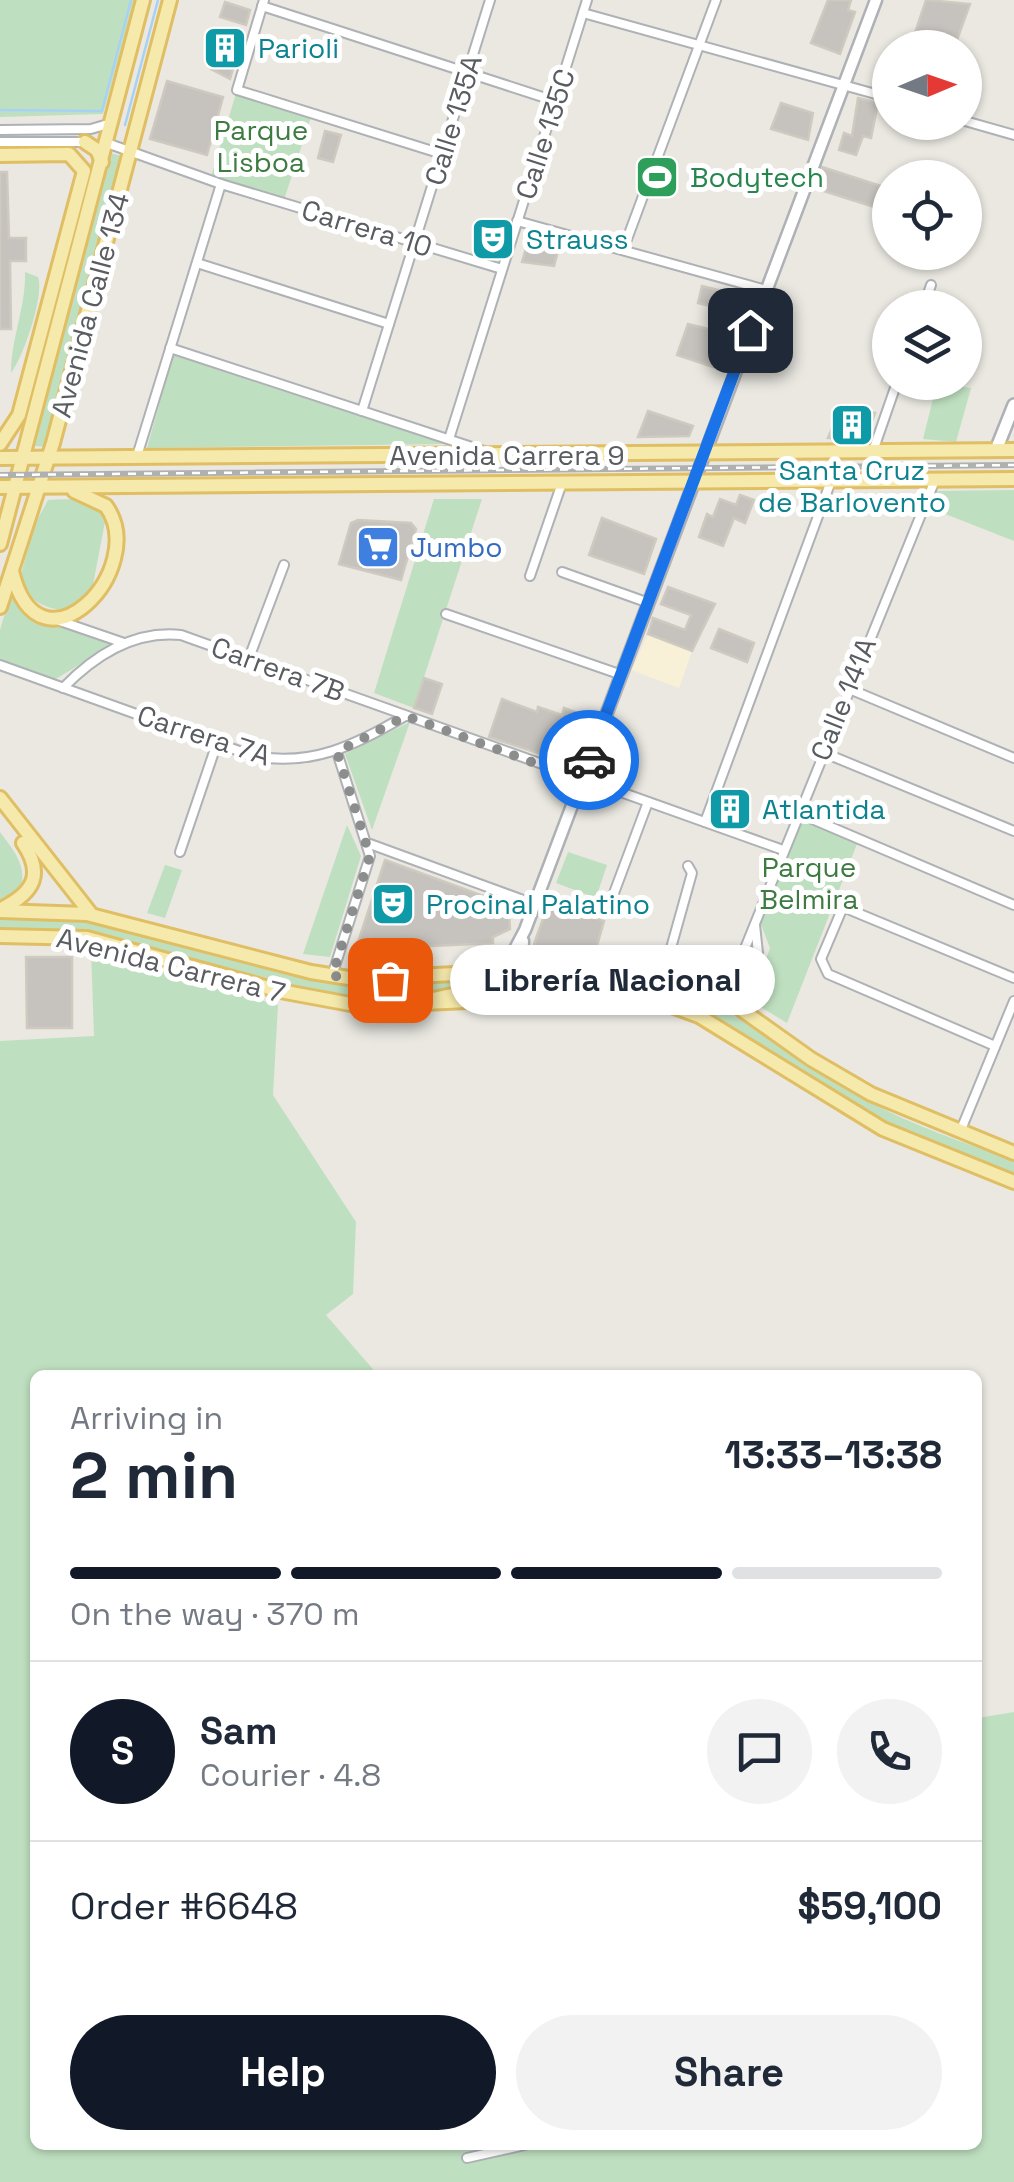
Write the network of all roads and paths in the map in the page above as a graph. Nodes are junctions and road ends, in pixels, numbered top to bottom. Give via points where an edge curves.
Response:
1 (142, 0) edge
2 (170, 0) edge
3 (490, 0) edge
4 (587, 0) edge
5 (716, 0) edge
6 (876, 0) edge
7 (263, 3) edge
8 (583, 13) junction
9 (701, 45) junction
10 (468, 72) junction
11 (844, 85) junction
12 (872, 93) edge
13 (555, 101) junction
14 (112, 122) junction
15 (982, 126) edge
16 (0, 130) edge
17 (1014, 135) edge
18 (135, 136) junction
19 (0, 142) edge
20 (60, 142) junction
21 (85, 142) junction
22 (107, 142) junction
23 (131, 152) junction
24 (36, 154) junction
25 (442, 154) junction
26 (0, 155) edge
27 (102, 162) junction
28 (221, 184) junction
29 (82, 187) junction
30 (90, 212) junction
31 (517, 221) junction
32 (414, 242) junction
33 (622, 250) junction
34 (61, 262) junction
35 (197, 263) junction
36 (502, 269) junction
37 (930, 285) dead end
38 (766, 290) junction
39 (928, 290) edge
40 (388, 324) junction
41 (170, 348) junction
42 (37, 350) junction
43 (42, 392) junction
44 (891, 400) edge
45 (1014, 405) edge
46 (362, 411) junction
47 (448, 439) junction
48 (0, 444) edge
49 (996, 450) junction
50 (1014, 450) edge
51 (872, 454) junction
52 (496, 455) junction
53 (704, 455) junction
54 (0, 458) edge
55 (24, 458) junction
56 (48, 458) junction
57 (136, 458) junction
58 (935, 479) junction
59 (1014, 479) edge
60 (831, 481) junction
61 (695, 482) junction
62 (562, 483) junction
63 (0, 487) edge
64 (17, 487) junction
65 (38, 487) junction
66 (57, 487) junction
67 (0, 544) edge
68 (284, 565) dead end
69 (12, 570) junction
70 (562, 572) dead end
71 (530, 576) dead end
72 (649, 603) junction
73 (0, 607) edge
74 (446, 614) dead end
75 (54, 619) junction
76 (124, 643) junction
77 (249, 658) junction
78 (0, 665) edge
79 (622, 675) junction
80 (63, 688) junction
81 (847, 688) junction
82 (406, 716) junction
83 (217, 743) junction
84 (337, 752) junction
85 (822, 752) junction
86 (1014, 758) edge
87 (581, 780) junction
88 (0, 798) edge
89 (648, 802) junction
90 (798, 813) junction
91 (0, 814) edge
92 (705, 822) junction
93 (1014, 831) edge
94 (370, 844) junction
95 (783, 850) junction
96 (180, 852) dead end
97 (688, 866) dead end
98 (614, 893) dead end
99 (534, 904) junction
100 (1014, 905) edge
101 (0, 911) edge
102 (92, 916) junction
103 (754, 921) junction
104 (525, 930) junction
105 (0, 936) edge
106 (520, 972) junction
107 (664, 973) junction
108 (332, 976) junction
109 (505, 976) junction
110 (1014, 978) edge
111 (514, 997) junction
112 (1014, 1001) edge
113 (729, 1003) junction
114 (424, 1004) junction
115 (996, 1046) junction
116 (960, 1132) junction
117 (1014, 1154) edge
118 (1014, 1182) edge
119 (502, 2150) edge
120 (467, 2158) dead end

1 - 14 main road, Avenida Calle 134
2 - 18 main road, Avenida Calle 134
3 - 10 street, Calle 135A
4 - 8 street, Calle 135C
5 - 9 street
6 - 11 street
7 - 10 street
7 - 25 street via 238,90
8 - 9 street
8 - 13 street, Calle 135C
9 - 11 street
9 - 33 street
10 - 13 street
10 - 25 street, Calle 135A
11 - 12 street
11 - 38 street
13 - 31 street, Calle 135C
14 - 16 street via 91,129
14 - 22 main road, Avenida Calle 134
15 - 17 street
18 - 22 main road
18 - 23 main road, Avenida Calle 134
19 - 20 street, Carrera 10
20 - 21 street, Carrera 10
20 - 24 main road
21 - 22 street, Carrera 10
21 - 27 main road
22 - 23 street, Carrera 10
22 - 27 main road, Avenida Calle 134
23 - 28 street, Carrera 10
23 - 56 main road, Avenida Calle 134
24 - 26 main road
24 - 29 main road via 76,158 84,171
25 - 32 street, Calle 135A
27 - 29 main road
27 - 30 main road, Avenida Calle 134
28 - 32 street, Carrera 10
28 - 35 street
29 - 34 main road
30 - 34 main road
30 - 43 main road, Avenida Calle 134
31 - 33 street
31 - 36 street, Calle 135C
32 - 36 street, Carrera 10
32 - 40 street, Calle 135A
33 - 38 street
34 - 42 main road
35 - 40 street
35 - 41 street
36 - 47 street, Calle 135C
37 - 39 street
38 - 53 street
40 - 46 street, Calle 135A
41 - 46 street
41 - 57 street
42 - 43 main road
42 - 48 main road via 16,423
43 - 55 main road, Avenida Calle 134
44 - 51 street
45 - 49 main road
46 - 47 street
47 - 52 street
49 - 50 main road, Avenida Carrera 9
49 - 51 main road, Avenida Carrera 9
51 - 53 main road, Avenida Carrera 9
52 - 53 main road, Avenida Carrera 9
52 - 57 main road, Avenida Carrera 9
53 - 61 street
54 - 55 main road, Avenida Carrera 9
55 - 56 main road, Avenida Carrera 9
55 - 64 main road, Avenida Calle 134
56 - 57 main road, Avenida Carrera 9
56 - 65 main road, Avenida Calle 134
58 - 59 main road, Avenida Carrera 9
58 - 60 main road, Avenida Carrera 9
58 - 81 street, Calle 141A
60 - 61 main road, Avenida Carrera 9
60 - 92 street
61 - 62 main road, Avenida Carrera 9
61 - 72 street
62 - 66 main road, Avenida Carrera 9
62 - 71 street
63 - 64 main road, Avenida Carrera 9
64 - 65 main road, Avenida Carrera 9
64 - 67 main road, Avenida Calle 134
65 - 66 main road, Avenida Carrera 9
65 - 69 main road, Avenida Calle 134
66 - 75 main road via 106,506 114,542 99,594 78,614
68 - 77 street
69 - 73 main road, Avenida Calle 134
69 - 75 main road via 30,608
70 - 72 street
72 - 79 street
74 - 79 street
75 - 76 street, Carrera 7B
76 - 77 street, Carrera 7B via 182,634
76 - 80 street
77 - 82 street, Carrera 7B
78 - 80 street, Carrera 7A
79 - 87 street
80 - 83 street, Carrera 7A
81 - 85 street, Calle 141A
81 - 86 street
82 - 84 street, Carrera 7A
82 - 87 street, Carrera 7B
83 - 84 street, Carrera 7A via 278,760
83 - 96 street
84 - 94 street
85 - 90 street, Calle 141A
85 - 93 street
87 - 89 street, Carrera 7B
87 - 99 street
88 - 102 main road
89 - 92 street, Carrera 7B
89 - 98 street
90 - 95 street, Calle 141A
90 - 100 street
91 - 101 main road via 36,869 30,890
92 - 95 street, Carrera 7B
94 - 99 street
94 - 108 street
95 - 103 street, Calle 141A
97 - 107 street via 692,874
99 - 104 street
101 - 102 main road, Avenida Carrera 7
102 - 108 main road, Avenida Carrera 7
103 - 113 street, Calle 141A
103 - 113 street, Calle 141A via 758,953
104 - 106 street
104 - 109 street
105 - 114 main road, Avenida Carrera 7 via 87,938 339,1003
106 - 107 main road, Avenida Carrera 7 via 616,966
106 - 109 main road, Avenida Carrera 7
106 - 111 street
107 - 113 main road, Avenida Carrera 7
108 - 109 main road, Avenida Carrera 7
109 - 111 street
109 - 114 main road
110 - 115 street via 843,907 821,959 822,968
111 - 114 main road, Avenida Carrera 7
111 - 118 main road, Avenida Carrera 7 via 618,991 666,1001 730,1033 866,1120
112 - 115 street
113 - 116 main road, Avenida Carrera 7 via 841,1078
115 - 116 street
116 - 117 main road, Avenida Carrera 7
119 - 120 street

